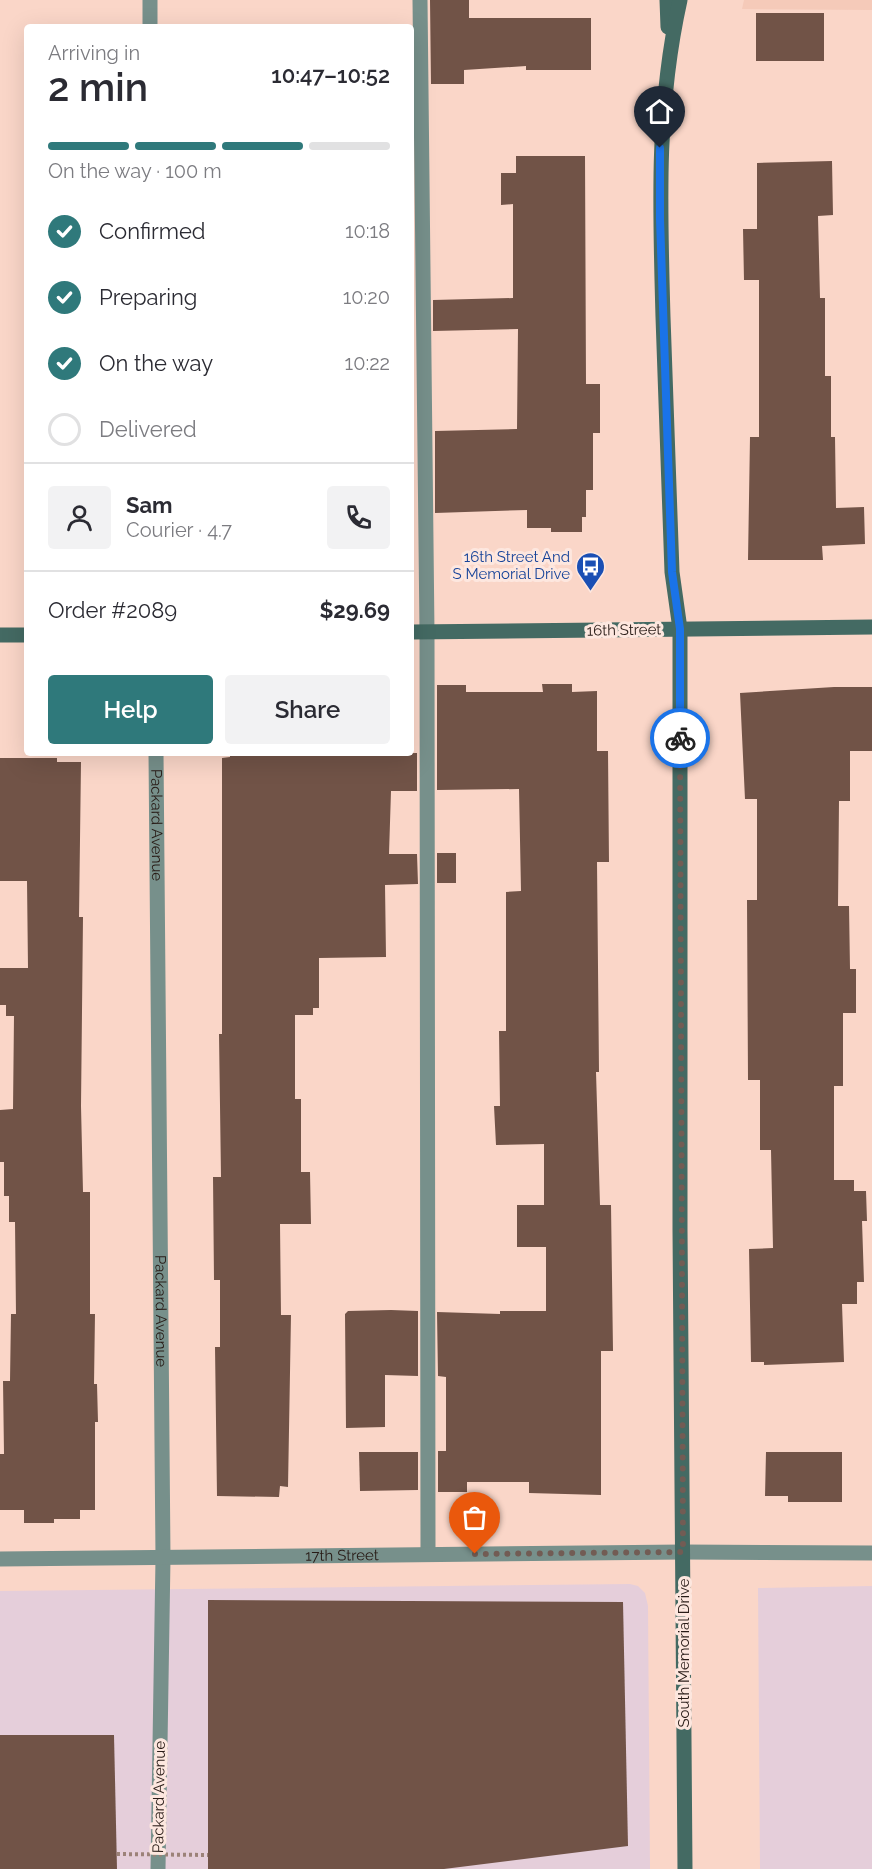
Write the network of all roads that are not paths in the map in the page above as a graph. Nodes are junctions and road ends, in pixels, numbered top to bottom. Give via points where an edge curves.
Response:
1 (150, 0) edge
2 (420, 0) edge
3 (667, 0) edge
4 (680, 0) edge
5 (150, 24) edge
6 (669, 46) junction
7 (872, 627) edge
8 (680, 629) junction
9 (419, 632) edge
10 (0, 635) edge
11 (24, 635) edge
12 (156, 756) edge
13 (683, 1552) junction
14 (872, 1553) edge
15 (428, 1554) junction
16 (163, 1558) junction
17 (0, 1559) edge
18 (158, 1869) edge
19 (685, 1869) edge

1 - 5 street
2 - 9 street
3 - 6 main road
4 - 6 main road, South Memorial Drive
6 - 8 main road, South Memorial Drive via 661,124 660,219 672,572
7 - 8 main road, 16th Street
8 - 9 main road, 16th Street
8 - 13 main road, South Memorial Drive
9 - 15 street
10 - 11 main road
12 - 16 street, Packard Avenue
13 - 14 street, 17th Street
13 - 15 street, 17th Street
13 - 19 main road, South Memorial Drive
15 - 16 street, 17th Street
16 - 17 street, 17th Street
16 - 18 street, Packard Avenue

